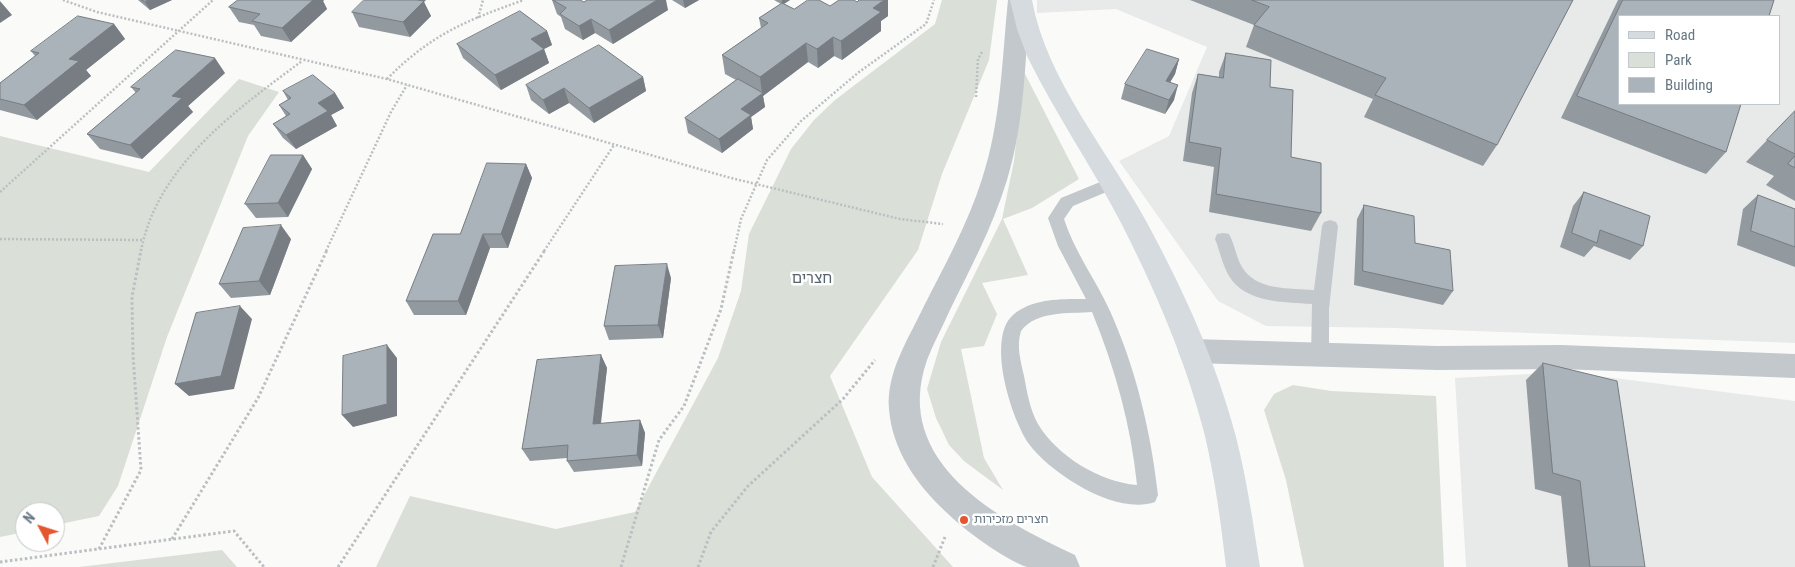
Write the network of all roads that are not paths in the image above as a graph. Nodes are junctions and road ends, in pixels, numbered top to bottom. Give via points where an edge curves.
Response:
1 (1019, 7) edge
2 (1110, 184) junction
3 (1330, 226) dead end
4 (1223, 239) dead end
5 (1321, 297) junction
6 (1098, 305) junction
7 (1192, 351) junction
8 (1320, 356) junction
9 (1795, 366) edge
10 (1063, 567) edge
11 (1243, 567) edge

1 - 2 street via 1039,60
1 - 10 street via 1006,132 987,203 919,345 908,375 904,409 914,449 934,480 978,519 1023,548
2 - 6 lane via 1067,202 1056,218 1059,231
2 - 7 street via 1142,238
3 - 5 lane
4 - 5 lane via 1237,274 1249,286 1264,292
5 - 8 lane
6 - 6 lane via 1132,401 1148,495 1111,490 1088,480 1058,459 1032,433 1021,408 1007,341 1012,330 1034,311
7 - 8 street
7 - 11 street via 1220,436 1236,511
8 - 9 street via 1561,357

